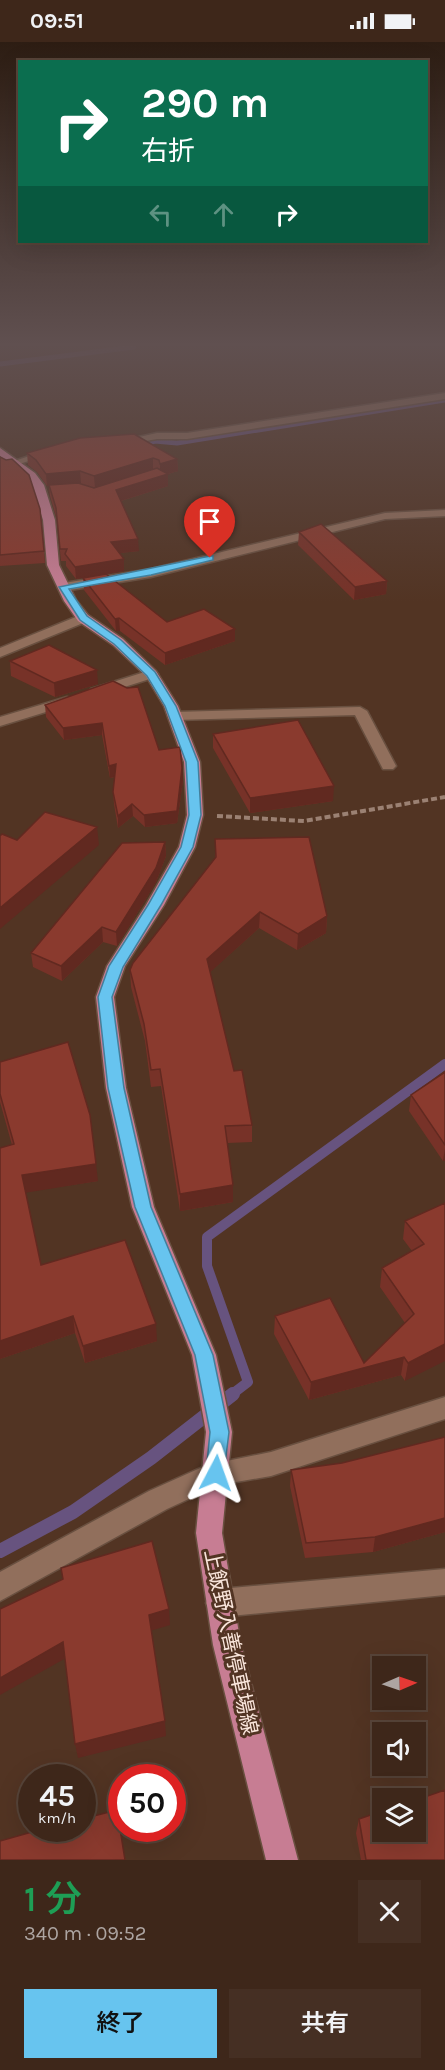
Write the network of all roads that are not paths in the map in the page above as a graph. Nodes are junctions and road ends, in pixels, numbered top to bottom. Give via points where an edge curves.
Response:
1 (214, 432) edge
2 (103, 444) edge
3 (58, 450) edge
4 (0, 451) edge
5 (16, 462) junction
6 (445, 513) edge
7 (63, 587) junction
8 (83, 618) junction
9 (0, 653) edge
10 (151, 674) junction
11 (175, 716) junction
12 (0, 722) edge
13 (388, 766) dead end
14 (445, 1408) edge
15 (216, 1473) junction
16 (445, 1582) edge
17 (0, 1587) edge
18 (220, 1604) junction
19 (282, 1860) edge

1 - 2 street
3 - 5 street
4 - 5 main road, 上飯野入善停車場線
5 - 7 main road, 上飯野入善停車場線 via 45,492 53,565
6 - 7 street via 385,516 151,573
7 - 8 main road, 上飯野入善停車場線
8 - 9 street
8 - 10 main road, 上飯野入善停車場線 via 118,642
10 - 11 main road, 上飯野入善停車場線
10 - 12 street
11 - 13 street via 360,711
11 - 15 main road, 上飯野入善停車場線 via 192,762 195,815 187,847 116,966 105,997 116,1088 143,1207 204,1355 219,1432
14 - 15 street via 271,1464
15 - 17 street via 158,1500
15 - 18 main road, 上飯野入善停車場線 via 208,1533
16 - 18 street
18 - 19 main road, 上飯野入善停車場線

